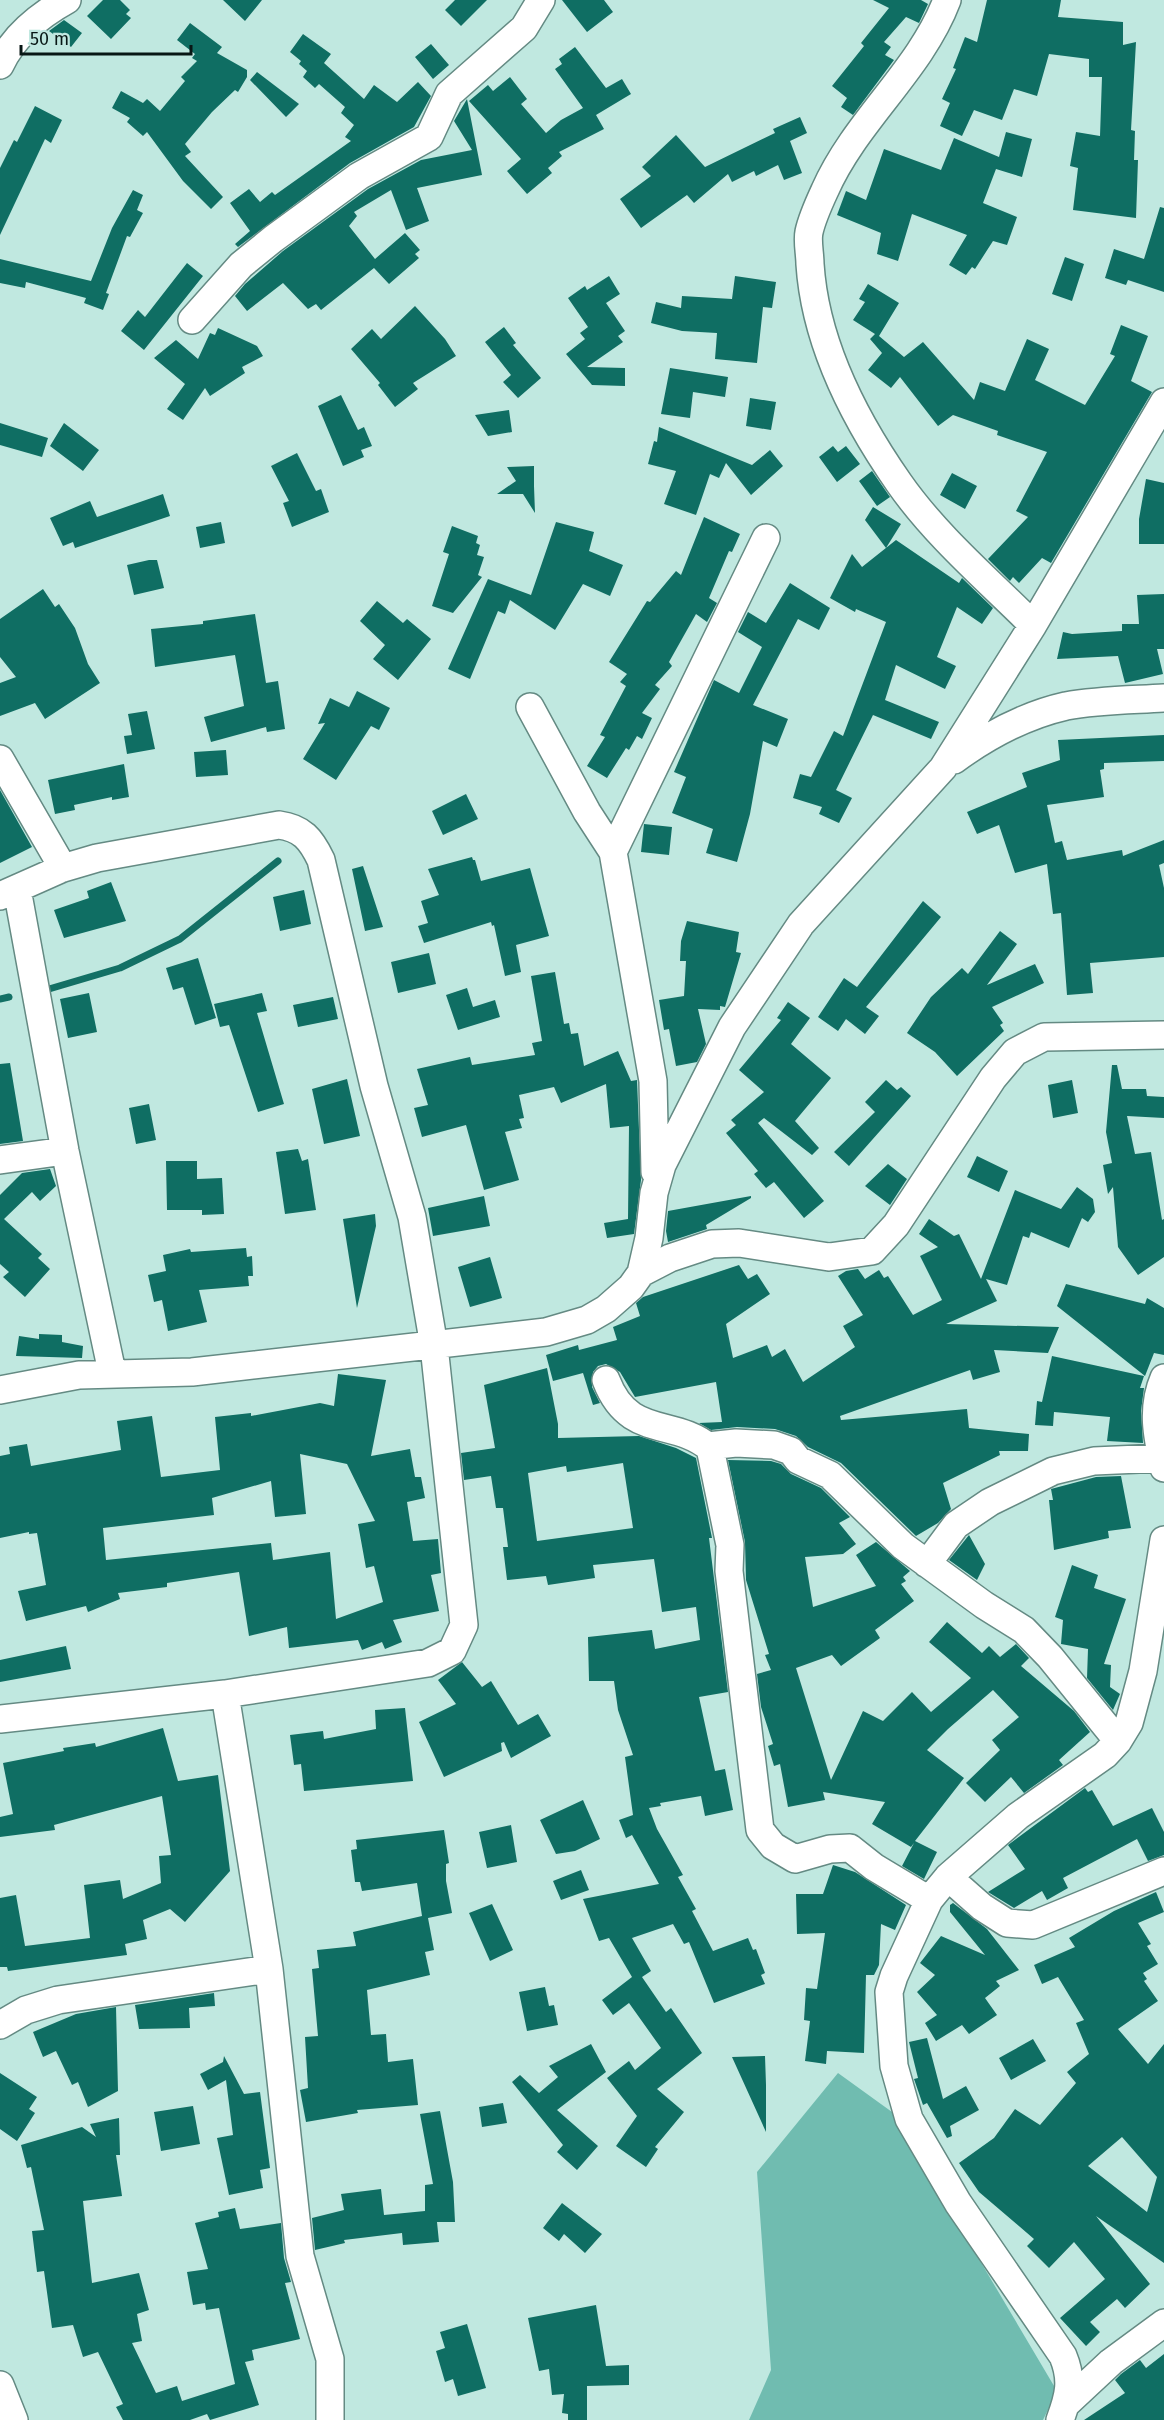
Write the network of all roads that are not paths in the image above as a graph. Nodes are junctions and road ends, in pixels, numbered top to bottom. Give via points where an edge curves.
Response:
1 (67, 0) edge
2 (541, 0) edge
3 (947, 0) edge
4 (0, 65) edge
5 (192, 320) dead end
6 (1164, 402) edge
7 (766, 538) dead end
8 (1033, 625) junction
9 (1164, 698) edge
10 (530, 707) dead end
11 (0, 759) edge
12 (943, 768) junction
13 (612, 852) junction
14 (63, 868) junction
15 (8, 893) edge
16 (1164, 1035) edge
17 (65, 1151) junction
18 (0, 1160) edge
19 (654, 1193) junction
20 (641, 1273) junction
21 (434, 1347) junction
22 (112, 1372) junction
23 (1164, 1378) edge
24 (606, 1380) dead end
25 (0, 1390) edge
26 (708, 1446) junction
27 (1163, 1463) edge
28 (1164, 1540) edge
29 (927, 1564) junction
30 (225, 1694) junction
31 (0, 1719) edge
32 (1118, 1741) junction
33 (1164, 1871) edge
34 (948, 1877) junction
35 (929, 1900) junction
36 (269, 1969) junction
37 (0, 2025) edge
38 (1164, 2323) edge
39 (0, 2385) edge
40 (1063, 2411) edge
41 (14, 2420) edge
42 (330, 2420) edge

1 - 4 street via 45,13 15,42
2 - 5 street via 524,28 450,94 429,137 359,176 273,238 241,265
3 - 8 street via 931,36 869,115 826,188 808,234 812,291 824,337 858,418 900,484 936,527
6 - 8 street
7 - 13 street
8 - 12 street
9 - 12 street via 1068,706 1034,716 972,747
10 - 13 street
11 - 14 street
12 - 19 street via 801,924 732,1027 662,1165
13 - 19 street via 653,1081
14 - 15 street
14 - 21 street via 136,850 279,825 293,827 309,839 321,860 374,1086 412,1217
15 - 17 street
16 - 20 street via 1044,1037 1015,1052 993,1078 896,1226 872,1251 829,1257 739,1243 712,1245 670,1257
17 - 18 street
17 - 22 street
19 - 20 street
20 - 21 street via 606,1309 568,1326
21 - 22 street via 192,1372
21 - 30 street via 464,1625 452,1651 428,1663
22 - 25 street
23 - 27 street via 1156,1396 1156,1427
24 - 26 street via 631,1416 697,1438
26 - 29 street via 774,1445 791,1451 798,1460 830,1475
26 - 35 street via 730,1545 729,1571 760,1830 772,1846 795,1859 850,1848
27 - 29 street via 1094,1461 1053,1471 990,1502 956,1525
28 - 32 street via 1143,1671 1129,1723
29 - 32 street via 1024,1630
30 - 31 street
30 - 36 street
32 - 34 street via 1105,1755 1018,1816
33 - 34 street via 1033,1925 1007,1923
34 - 35 street
35 - 40 street via 889,1992 894,2066 909,2119 958,2203 1063,2356 1070,2387
36 - 37 street via 58,2000 26,2010
36 - 42 street via 300,2256 330,2359
38 - 40 street via 1104,2368
39 - 41 street

